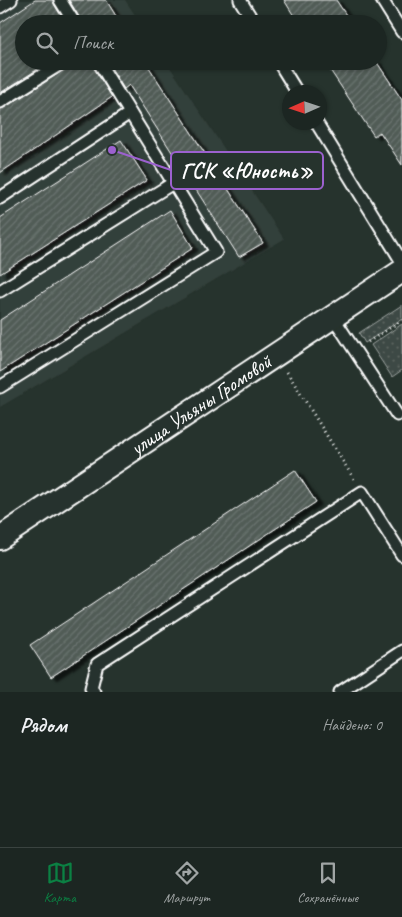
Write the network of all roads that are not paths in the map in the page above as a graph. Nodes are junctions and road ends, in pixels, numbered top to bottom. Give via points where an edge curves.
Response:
1 (11, 0) edge
2 (60, 0) edge
3 (240, 0) edge
4 (382, 0) edge
5 (0, 7) edge
6 (69, 15) edge
7 (249, 15) edge
8 (402, 32) edge
9 (51, 70) edge
10 (104, 70) edge
11 (284, 70) edge
12 (293, 85) edge
13 (0, 102) edge
14 (130, 113) junction
15 (321, 130) edge
16 (173, 183) junction
17 (0, 198) edge
18 (402, 262) edge
19 (402, 271) edge
20 (0, 291) edge
21 (333, 317) junction
22 (0, 388) edge
23 (397, 415) dead end
24 (0, 538) edge
25 (402, 555) edge
26 (402, 651) edge
27 (90, 691) edge
28 (340, 692) edge

1 - 5 lane
2 - 6 lane
3 - 7 lane
4 - 8 lane
9 - 13 lane
10 - 14 lane
11 - 12 lane
14 - 16 lane
14 - 17 lane
15 - 18 lane
16 - 20 lane
16 - 22 lane via 216,252
19 - 21 street, улица Ульяны Громовой
21 - 23 lane
21 - 24 street, улица Ульяны Громовой
25 - 27 lane via 362,492 97,664
26 - 28 lane

